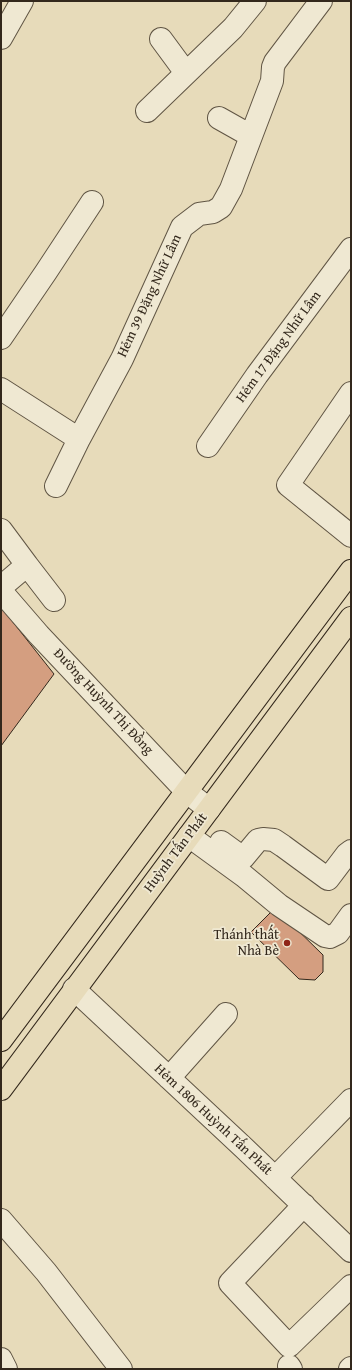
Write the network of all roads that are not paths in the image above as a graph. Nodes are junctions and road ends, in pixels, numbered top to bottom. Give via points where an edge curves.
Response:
1 (22, 1) edge
2 (255, 1) edge
3 (321, 1) edge
4 (1, 38) edge
5 (161, 39) dead end
6 (186, 73) junction
7 (147, 111) dead end
8 (219, 118) dead end
9 (251, 136) junction
10 (92, 202) dead end
11 (351, 248) edge
12 (1, 338) edge
13 (1, 389) edge
14 (351, 393) edge
15 (79, 439) junction
16 (208, 446) dead end
17 (56, 486) dead end
18 (1, 530) edge
19 (351, 536) edge
20 (27, 565) junction
21 (351, 571) edge
22 (1, 587) edge
23 (1, 591) edge
24 (54, 600) dead end
25 (351, 618) edge
26 (187, 792) junction
27 (198, 823) junction
28 (351, 851) edge
29 (351, 915) edge
30 (74, 989) junction
31 (226, 1014) dead end
32 (1, 1040) edge
33 (170, 1078) junction
34 (1, 1089) edge
35 (351, 1100) edge
36 (275, 1178) junction
37 (304, 1205) junction
38 (1, 1220) edge
39 (351, 1251) edge
40 (351, 1286) edge
41 (1, 1359) edge
42 (6, 1369) edge
43 (121, 1369) edge

1 - 4 street
2 - 6 street via 233,28
3 - 9 street, Hẻm 39 Đặng Nhữ Lâm via 275,62 272,81
5 - 6 street
6 - 7 street
8 - 9 street
9 - 15 street, Hẻm 39 Đặng Nhữ Lâm via 231,189 221,207 213,212 199,214 182,227 122,359
10 - 12 street
11 - 16 street, Hẻm 17 Đặng Nhữ Lâm
13 - 15 street
14 - 19 street via 288,486
15 - 17 street, Hẻm 39 Đặng Nhữ Lâm
18 - 20 street
20 - 22 street
20 - 24 street
21 - 26 main road, Huỳnh Tấn Phát
23 - 26 street, Đường Huỳnh Thị Đồng
25 - 27 main road, Huỳnh Tấn Phát
26 - 27 street, Đường Huỳnh Thị Đồng
26 - 32 main road, Huỳnh Tấn Phát
27 - 28 street via 243,858 258,840 274,840 328,879
27 - 29 street via 244,876 279,905 325,936 330,937 338,933
27 - 30 main road, Huỳnh Tấn Phát
30 - 33 street, Hẻm 1806 Huỳnh Tấn Phát
30 - 34 main road, Huỳnh Tấn Phát
31 - 33 street
33 - 36 street, Hẻm 1806 Huỳnh Tấn Phát
35 - 36 street
36 - 37 street, Hẻm 1806 Huỳnh Tấn Phát
37 - 39 street, Hẻm 1806 Huỳnh Tấn Phát
37 - 40 street via 230,1283 289,1346
38 - 43 street via 46,1272
41 - 42 street

